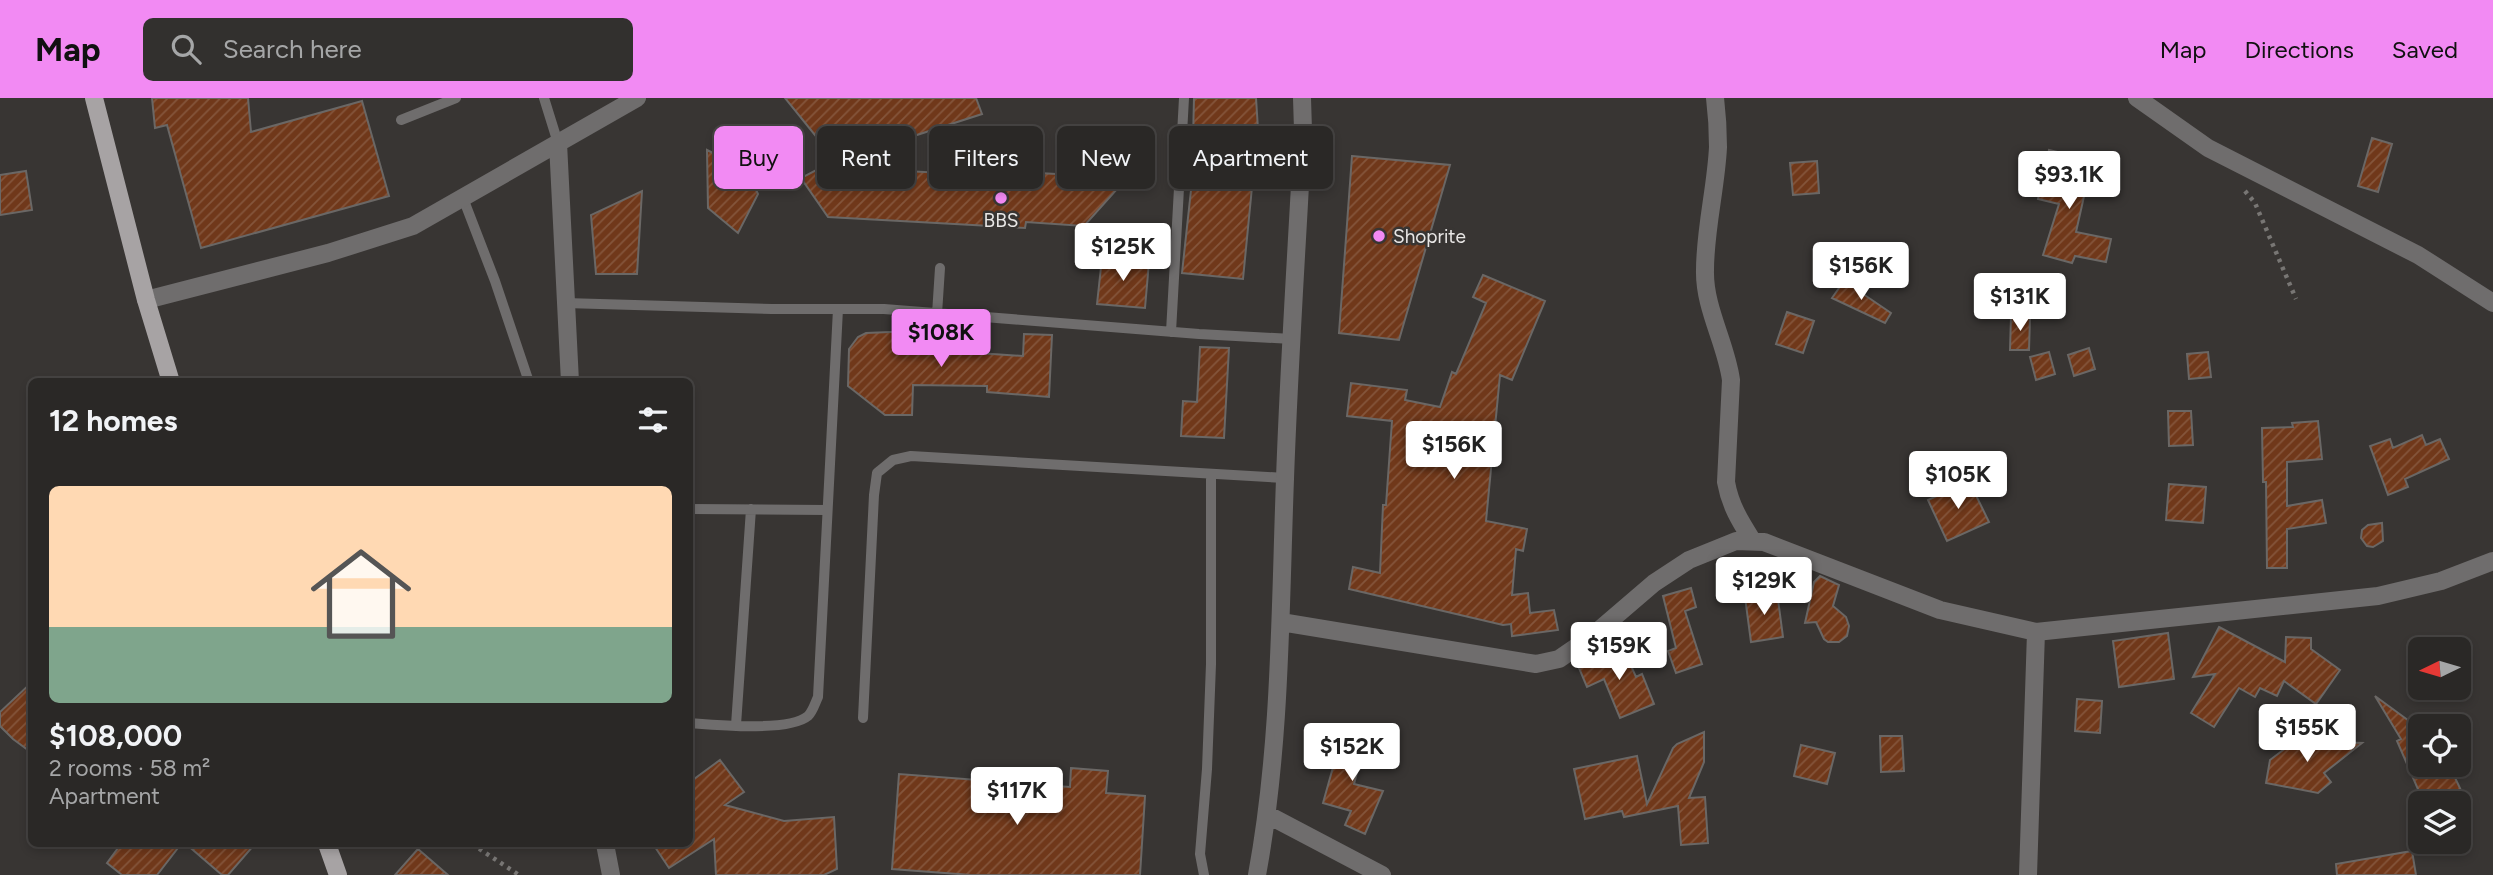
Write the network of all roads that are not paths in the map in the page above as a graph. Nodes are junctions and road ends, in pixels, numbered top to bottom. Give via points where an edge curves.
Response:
1 (94, 98) edge
2 (456, 98) edge
3 (544, 98) edge
4 (637, 98) edge
5 (1184, 98) edge
6 (1302, 98) edge
7 (1715, 98) edge
8 (2137, 98) edge
9 (401, 120) dead end
10 (558, 143) junction
11 (463, 198) junction
12 (940, 268) dead end
13 (146, 300) junction
14 (565, 303) junction
15 (2493, 303) edge
16 (838, 309) junction
17 (937, 314) junction
18 (1171, 332) junction
19 (1292, 339) junction
20 (170, 378) edge
21 (529, 378) edge
22 (570, 378) edge
23 (1211, 474) junction
24 (1285, 478) junction
25 (693, 509) edge
26 (751, 509) junction
27 (827, 510) junction
28 (1752, 540) junction
29 (2493, 561) edge
30 (1280, 622) junction
31 (2036, 632) junction
32 (863, 718) dead end
33 (693, 723) edge
34 (736, 725) junction
35 (1268, 815) junction
36 (328, 847) edge
37 (606, 847) edge
38 (338, 875) edge
39 (611, 875) edge
40 (1203, 875) edge
41 (1256, 875) edge
42 (1382, 875) edge
43 (2028, 875) edge

1 - 13 main road
2 - 9 lane
3 - 10 lane
4 - 10 street
5 - 18 lane
6 - 19 street
7 - 28 street via 1717,148 1706,243 1706,290 1731,380 1726,482 1734,513
8 - 15 street via 2208,148 2418,256
10 - 11 street
10 - 14 street
11 - 13 street via 413,226
11 - 21 lane
12 - 17 lane
13 - 20 main road
14 - 16 lane
14 - 22 street
16 - 17 lane
16 - 27 lane
17 - 18 lane
18 - 19 lane
19 - 24 street
23 - 24 lane
23 - 32 lane via 911,456 894,460 877,473 874,495
23 - 40 lane via 1211,664 1200,854
24 - 30 street
25 - 26 lane
26 - 27 lane
26 - 34 lane
27 - 34 lane via 818,697 802,720
28 - 30 street via 1736,541 1689,560 1559,659 1536,664
28 - 31 street via 1940,610
29 - 31 street via 2441,581 2378,596
30 - 35 street
31 - 43 street
33 - 34 lane
35 - 41 street
35 - 42 street
36 - 38 main road
37 - 39 street

